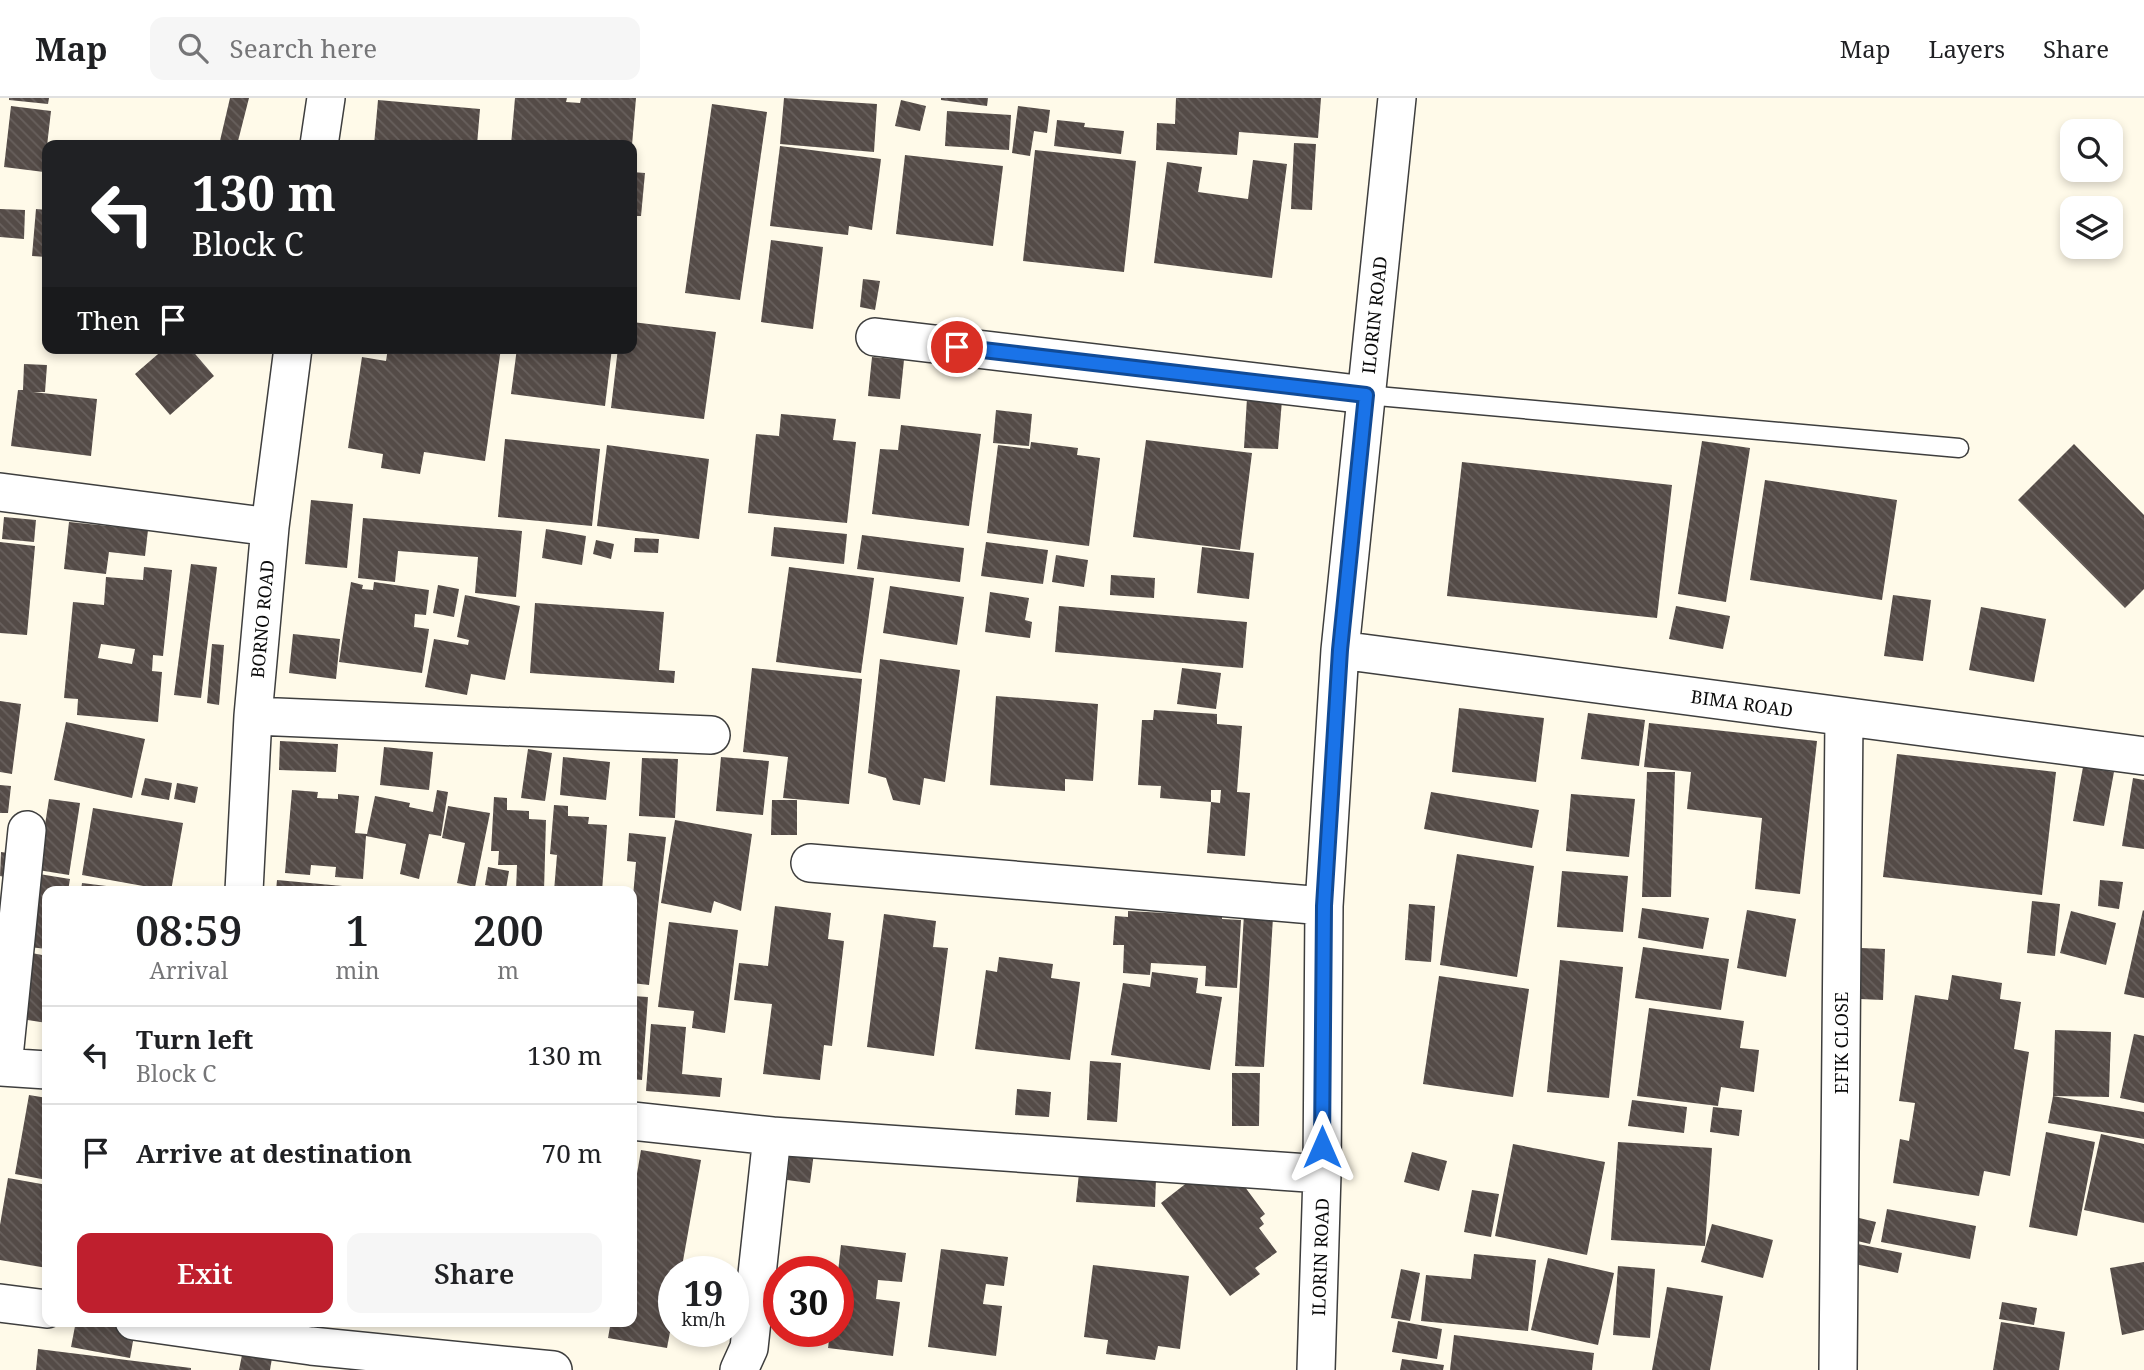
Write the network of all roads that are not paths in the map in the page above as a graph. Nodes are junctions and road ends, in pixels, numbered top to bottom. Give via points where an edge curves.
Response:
1 (326, 98) edge
2 (1396, 98) edge
3 (320, 140) edge
4 (875, 337) dead end
5 (292, 354) edge
6 (1366, 395) junction
7 (1959, 448) dead end
8 (0, 492) edge
9 (270, 527) junction
10 (1340, 650) junction
11 (253, 716) junction
12 (1844, 717) junction
13 (711, 735) dead end
14 (2144, 756) edge
15 (27, 830) dead end
16 (810, 863) dead end
17 (244, 886) edge
18 (1324, 906) junction
19 (1, 1067) edge
20 (42, 1070) edge
21 (637, 1122) edge
22 (772, 1136) junction
23 (1322, 1174) junction
24 (0, 1303) edge
25 (42, 1308) edge
26 (177, 1327) edge
27 (314, 1346) edge
28 (553, 1370) edge
29 (739, 1370) edge
30 (1316, 1370) edge
31 (1838, 1370) edge

1 - 3 street
2 - 6 street, ILORIN ROAD
4 - 6 street
5 - 9 street, BORNO ROAD
6 - 7 lane
6 - 10 street, ILORIN ROAD
8 - 9 street
9 - 11 street, BORNO ROAD
10 - 12 street, BIMA ROAD
10 - 18 street, ILORIN ROAD
11 - 13 street
11 - 17 street, BORNO ROAD
12 - 14 street, BIMA ROAD
12 - 31 street, EFIK CLOSE
15 - 19 street
16 - 18 street
18 - 23 street, ILORIN ROAD
19 - 20 street
21 - 22 street
22 - 23 street
22 - 29 street via 749,1348
23 - 30 street, ILORIN ROAD
24 - 25 street
26 - 27 street
27 - 28 street

